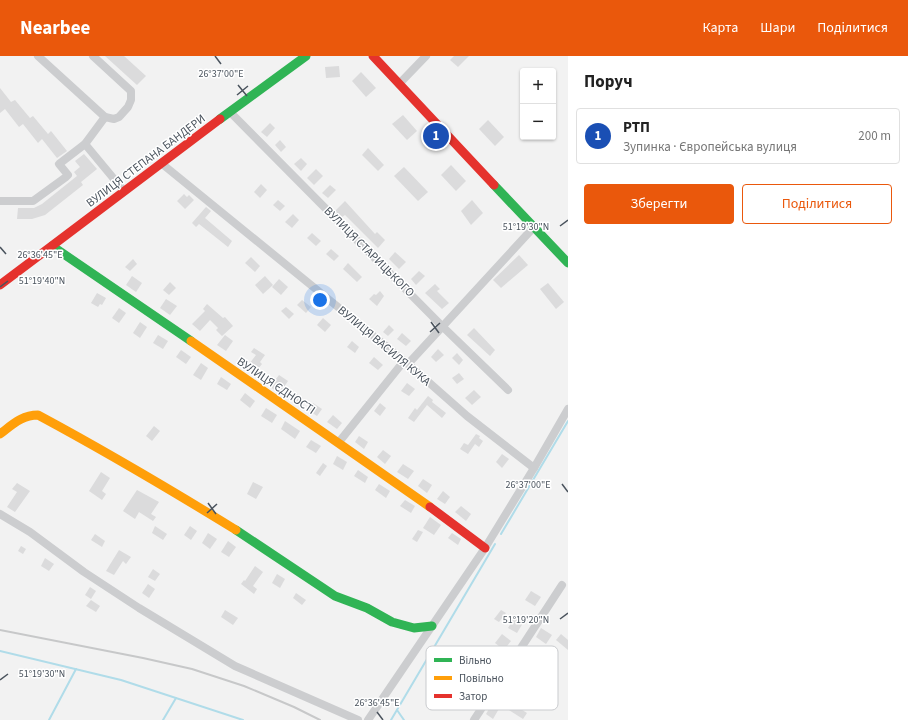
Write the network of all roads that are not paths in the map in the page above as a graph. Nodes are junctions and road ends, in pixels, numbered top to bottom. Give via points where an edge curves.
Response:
1 (38, 56) edge
2 (93, 56) edge
3 (306, 56) edge
4 (373, 56) edge
5 (426, 56) edge
6 (399, 84) junction
7 (230, 112) junction
8 (105, 117) junction
9 (85, 144) junction
10 (161, 163) junction
11 (124, 191) junction
12 (0, 201) edge
13 (534, 228) junction
14 (52, 246) junction
15 (568, 263) edge
16 (0, 285) edge
17 (443, 327) junction
18 (406, 363) junction
19 (508, 390) dead end
20 (568, 409) edge
21 (0, 434) edge
22 (339, 442) junction
23 (534, 468) junction
24 (0, 514) edge
25 (485, 548) junction
26 (562, 586) dead end
27 (432, 626) junction
28 (523, 646) edge
29 (481, 710) edge
30 (358, 720) edge
31 (368, 720) edge
32 (474, 720) edge

1 - 8 street
2 - 8 street via 131,91 128,107 119,117
3 - 7 street, ВУЛИЦЯ СТЕПАНА БАНДЕРИ
4 - 6 street
5 - 6 street
6 - 13 street
7 - 10 street, ВУЛИЦЯ СТЕПАНА БАНДЕРИ
7 - 17 street, ВУЛИЦЯ СТАРИЦЬКОГО
8 - 9 street
9 - 11 street
9 - 12 street via 59,164 68,175 35,200
10 - 11 street, ВУЛИЦЯ СТЕПАНА БАНДЕРИ
10 - 18 street, ВУЛИЦЯ ВАСИЛЯ КУКА
11 - 14 street, ВУЛИЦЯ СТЕПАНА БАНДЕРИ
13 - 15 street
13 - 17 street
14 - 16 street, ВУЛИЦЯ СТЕПАНА БАНДЕРИ
14 - 22 street, ВУЛИЦЯ ЄДНОСТІ
17 - 18 street
17 - 19 street, ВУЛИЦЯ СТАРИЦЬКОГО
18 - 22 street
18 - 23 street, ВУЛИЦЯ ВАСИЛЯ КУКА via 467,416
20 - 23 street
21 - 27 street via 25,416 38,416 167,488 335,596 367,608 392,622 414,628
22 - 25 street, ВУЛИЦЯ ЄДНОСТІ
23 - 25 street
24 - 30 street via 139,608 235,666
25 - 27 street
26 - 28 street
27 - 31 street
29 - 32 street

